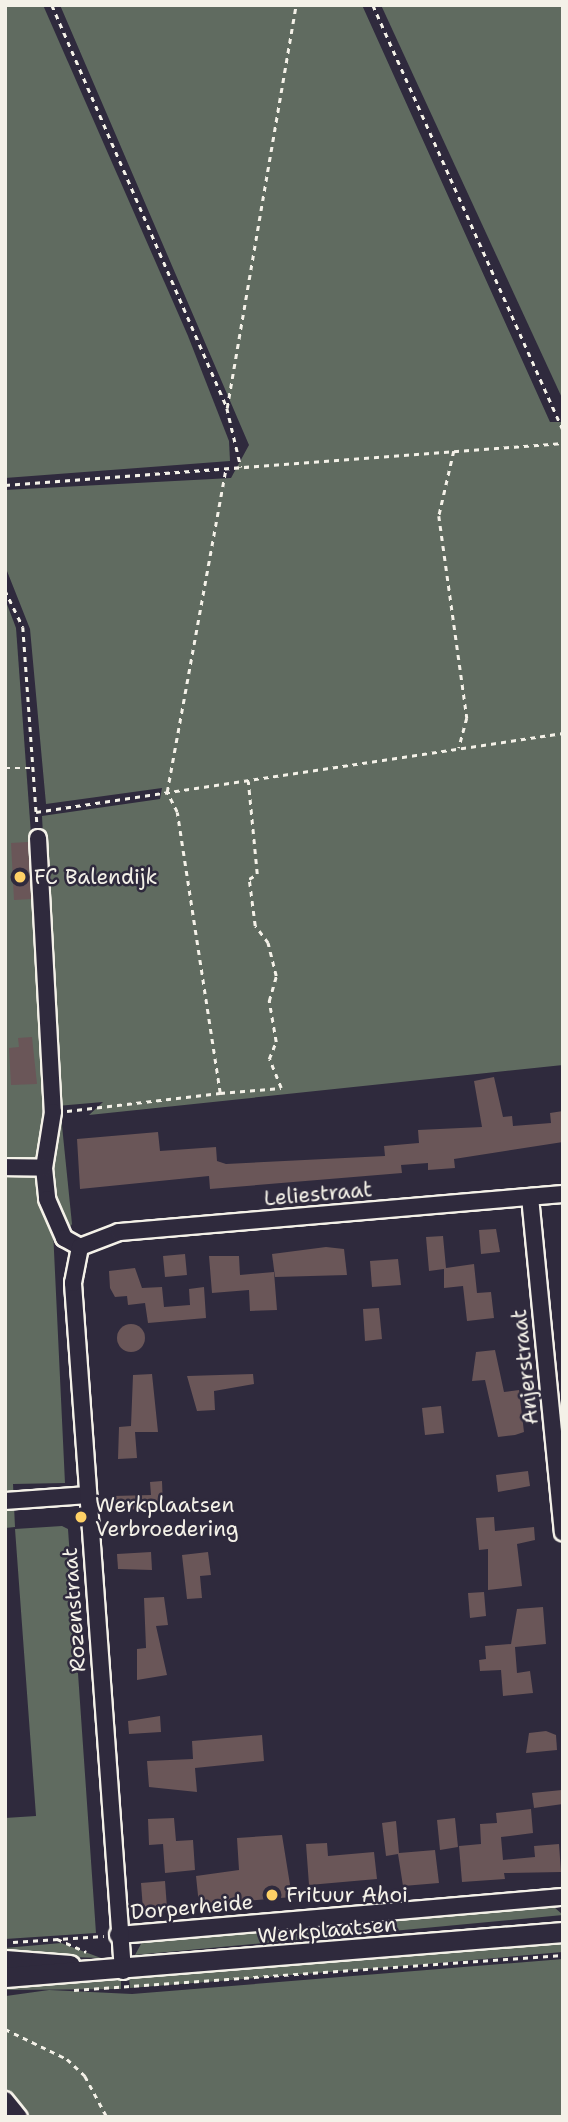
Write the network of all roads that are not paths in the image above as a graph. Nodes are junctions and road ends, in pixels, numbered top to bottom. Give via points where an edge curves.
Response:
1 (38, 838) road end
2 (5, 1167) edge
3 (44, 1168) junction
4 (563, 1194) edge
5 (530, 1197) junction
6 (80, 1247) junction
7 (87, 1495) junction
8 (5, 1501) edge
9 (563, 1532) edge
10 (563, 1897) edge
11 (563, 1932) edge
12 (117, 1935) junction
13 (5, 1960) edge
14 (95, 1970) junction
15 (123, 1971) junction
16 (5, 1977) edge
17 (5, 2101) edge
18 (19, 2117) edge

1 - 3 street via 53,1112
2 - 3 street
3 - 6 street via 53,1218 64,1238
4 - 5 street, Leliestraat
5 - 6 street, Leliestraat via 119,1232
5 - 9 street, Anjerstraat
6 - 7 street, Rozenstraat via 73,1283
7 - 8 street
7 - 12 street, Rozenstraat
10 - 12 street, Dorperheide
11 - 15 main road, Werkplaatsen
12 - 15 street, Rozenstraat
13 - 14 main road, Werkplaatsen
14 - 15 main road, Werkplaatsen
14 - 16 main road, Werkplaatsen
17 - 18 street

